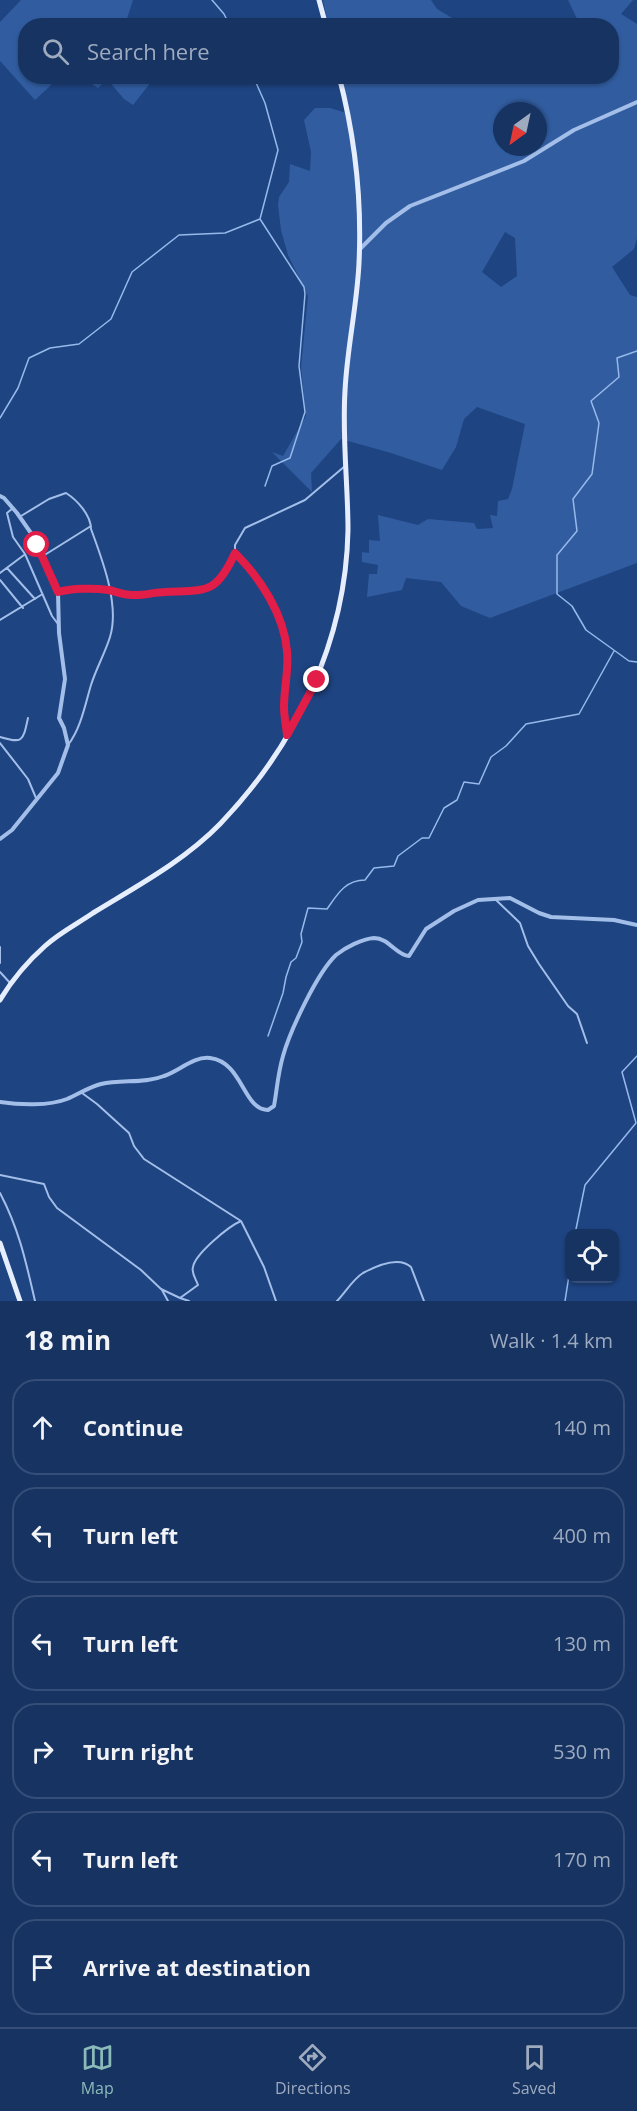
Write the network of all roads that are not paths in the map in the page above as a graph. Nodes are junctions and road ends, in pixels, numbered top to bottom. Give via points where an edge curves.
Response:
1 (319, 0) edge
2 (324, 18) edge
3 (341, 84) edge
4 (637, 102) edge
5 (359, 250) junction
6 (345, 466) junction
7 (0, 496) edge
8 (13, 508) junction
9 (20, 517) junction
10 (91, 526) junction
11 (235, 553) junction
12 (25, 554) junction
13 (41, 557) junction
14 (7, 568) junction
15 (0, 573) edge
16 (0, 580) edge
17 (110, 591) junction
18 (58, 592) junction
19 (42, 594) junction
20 (35, 599) junction
21 (23, 608) junction
22 (0, 620) edge
23 (59, 627) junction
24 (28, 718) dead end
25 (287, 735) junction
26 (0, 737) edge
27 (0, 743) edge
28 (68, 745) junction
29 (37, 800) junction
30 (0, 839) edge
31 (495, 898) junction
32 (637, 925) edge
33 (0, 947) edge
34 (0, 963) edge
35 (0, 972) edge
36 (10, 984) junction
37 (0, 1000) edge
38 (587, 1043) dead end
39 (81, 1092) junction
40 (0, 1102) edge
41 (0, 1175) edge
42 (0, 1193) edge
43 (240, 1221) junction
44 (0, 1243) edge
45 (161, 1289) junction
46 (180, 1298) junction
47 (20, 1301) edge
48 (35, 1301) edge
49 (168, 1301) edge
50 (189, 1301) edge
51 (276, 1301) edge
52 (337, 1301) edge
53 (424, 1301) edge

1 - 2 main road
3 - 5 main road via 356,164
4 - 5 street via 574,130 524,161 410,206
5 - 6 main road via 345,389
6 - 11 street via 305,500 249,525 235,545
6 - 25 main road via 348,530 340,606 317,680
7 - 8 street
8 - 9 street
8 - 12 street via 7,513 14,537
9 - 10 street via 66,494 85,512
9 - 13 street
10 - 13 street
10 - 17 street
11 - 17 street via 223,576 205,590 138,595
11 - 25 street via 256,577 284,636
12 - 14 street
12 - 19 street
13 - 18 street
14 - 15 street
14 - 20 street
16 - 21 street
17 - 18 street
17 - 28 street via 110,637 76,734
18 - 23 street
19 - 20 street
19 - 23 street
20 - 21 street
21 - 22 street
23 - 28 street via 65,680 59,718
24 - 26 street via 21,740
25 - 36 main road via 246,796 214,831 161,872 54,939
27 - 29 street via 28,779
28 - 29 street via 58,773
29 - 30 street
31 - 32 street via 510,898 550,917
31 - 38 street via 520,923 539,964 577,1014
31 - 39 street via 470,903 426,929 409,956 386,941 372,938 335,956 289,1039 278,1074 274,1106 268,1110 255,1104 233,1070 210,1058 164,1076 99,1084
33 - 34 street
35 - 36 street
36 - 37 main road
39 - 40 street via 46,1105
39 - 43 street via 129,1133 144,1159
41 - 45 street via 44,1184 57,1208
42 - 48 street via 21,1240
43 - 46 street via 198,1257 192,1267 198,1285
43 - 51 street
44 - 47 main road
45 - 46 street
45 - 49 street
46 - 50 street
52 - 53 street via 362,1274 399,1262 411,1267

